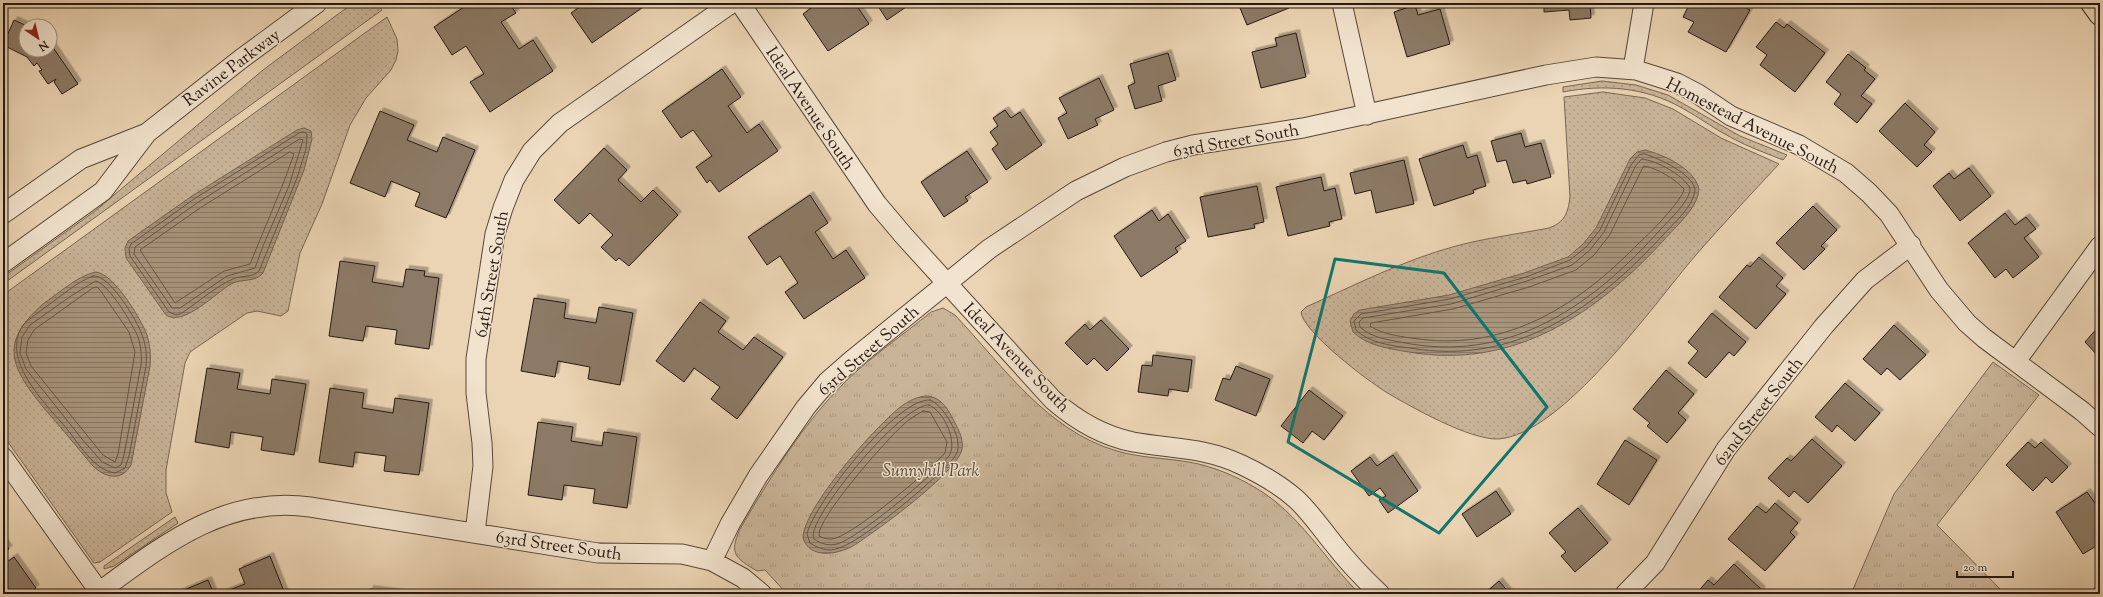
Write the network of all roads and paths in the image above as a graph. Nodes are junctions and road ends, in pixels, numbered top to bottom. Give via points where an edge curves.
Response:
1 (318, 3) edge
2 (732, 3) edge
3 (740, 3) edge
4 (1342, 3) edge
5 (1644, 3) edge
6 (2092, 3) edge
7 (2100, 14) edge
8 (1633, 69) junction
9 (1367, 115) junction
10 (147, 133) junction
11 (3, 214) edge
12 (1911, 245) junction
13 (2100, 246) edge
14 (3, 263) edge
15 (946, 283) junction
16 (2016, 361) junction
17 (2100, 427) edge
18 (3, 457) edge
19 (475, 533) junction
20 (712, 561) junction
21 (99, 593) edge
22 (762, 594) edge
23 (1380, 594) edge
24 (1625, 594) edge

1 - 10 street, Ravine Parkway via 229,68
2 - 19 street, 64th Street South via 560,123 532,151 514,180 495,234 476,359 476,393 483,458
3 - 15 street, Ideal Avenue South via 877,204
4 - 9 street
5 - 8 street
6 - 7 main road
8 - 9 street, 63rd Street South via 1608,66 1576,69
8 - 12 street, Homestead Avenue South via 1683,86 1739,120 1794,142 1828,161 1854,179 1876,200
9 - 15 street, 63rd Street South via 1193,145 1125,167 1058,202 989,249
10 - 11 street, Ravine Parkway via 81,159
10 - 14 street, Ravine Parkway via 103,191
12 - 16 street, Homestead Avenue South via 1939,290 1962,318
12 - 24 street, 62nd Street South via 1868,277 1824,326 1726,449 1655,563
13 - 16 street
15 - 20 street, 63rd Street South via 841,369 814,397 755,481 727,528
15 - 23 street, Ideal Avenue South via 1040,386 1070,414 1112,436 1133,442 1210,453 1231,460 1267,478 1307,510 1342,555
16 - 17 street, Homestead Avenue South
18 - 21 street
19 - 20 street, 63rd Street South via 598,553 682,554
19 - 21 street, 63rd Street South via 302,506 255,508 225,514 191,530
20 - 22 street via 743,578

